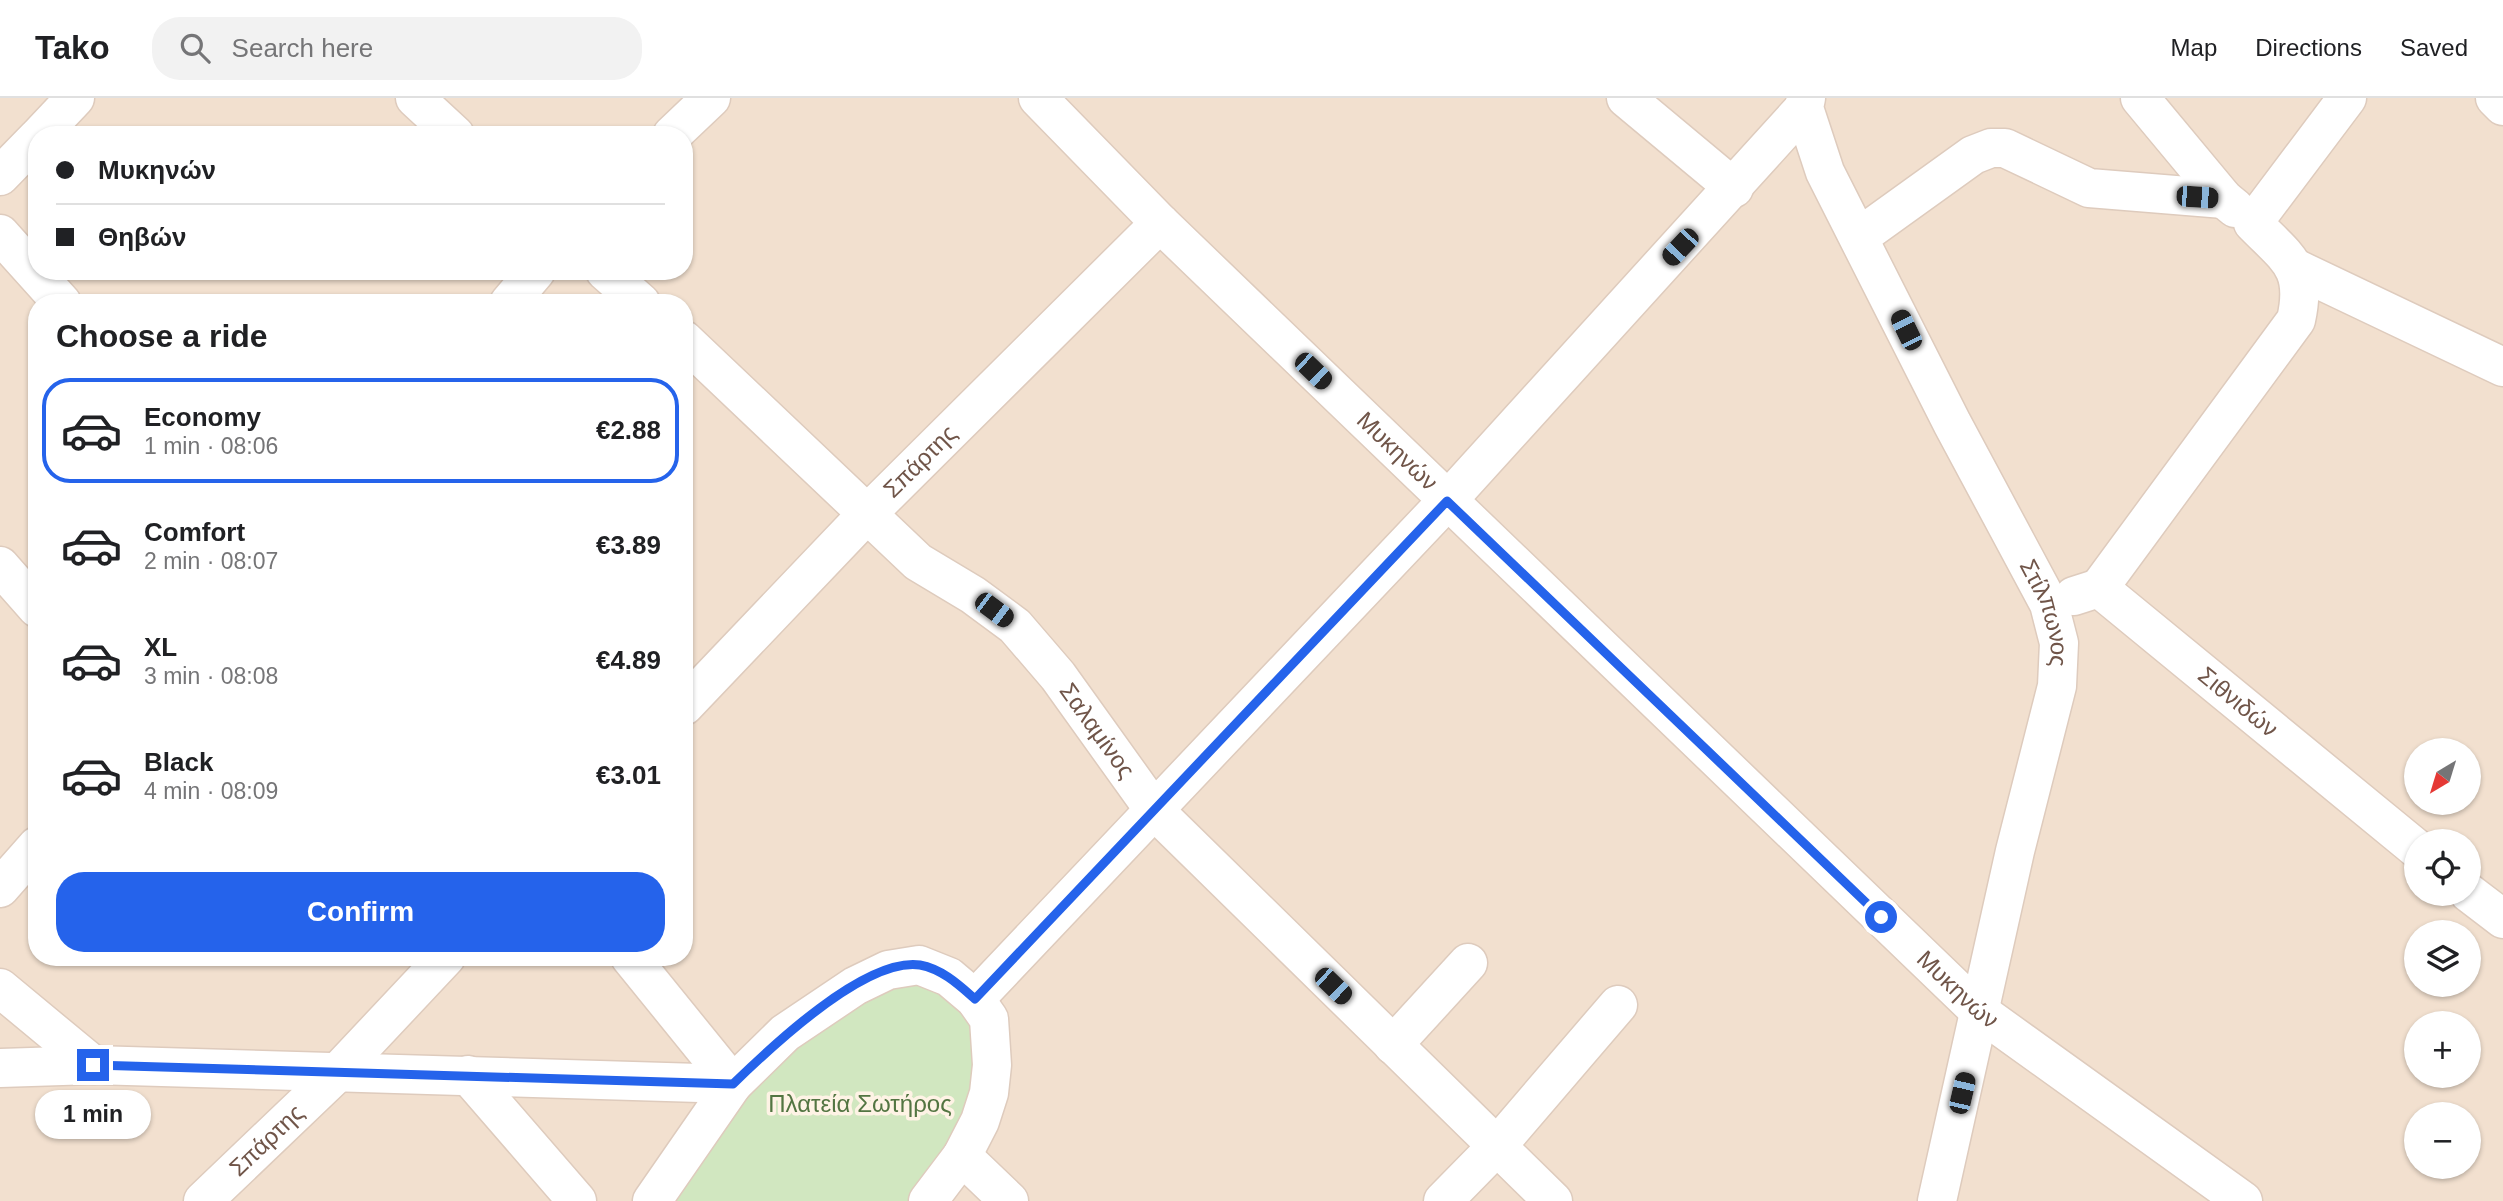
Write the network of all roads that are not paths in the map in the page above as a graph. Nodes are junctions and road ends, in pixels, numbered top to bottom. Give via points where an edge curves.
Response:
1 (75, 98) edge
2 (415, 98) edge
3 (711, 98) edge
4 (1038, 98) edge
5 (1626, 98) edge
6 (2140, 98) edge
7 (2347, 98) edge
8 (2495, 98) edge
9 (1805, 103) edge
10 (2503, 106) edge
11 (48, 126) edge
12 (445, 126) edge
13 (681, 126) edge
14 (28, 147) edge
15 (0, 176) edge
16 (1734, 188) junction
17 (2224, 199) junction
18 (1160, 223) junction
19 (2253, 223) junction
20 (0, 234) edge
21 (1859, 237) junction
22 (28, 265) edge
23 (2297, 269) junction
24 (41, 280) edge
25 (528, 280) edge
26 (615, 280) edge
27 (54, 294) edge
28 (517, 294) edge
29 (631, 294) edge
30 (693, 349) edge
31 (2503, 367) edge
32 (1447, 501) junction
33 (866, 516) junction
34 (0, 566) edge
35 (2099, 588) junction
36 (28, 598) edge
37 (2049, 604) junction
38 (693, 697) edge
39 (1154, 810) junction
40 (2404, 838) edge
41 (28, 856) edge
42 (0, 888) edge
43 (2481, 902) edge
44 (2503, 919) edge
45 (1468, 963) dead end
46 (438, 966) edge
47 (637, 966) edge
48 (0, 988) edge
49 (975, 999) junction
50 (1618, 1005) dead end
51 (1980, 1012) junction
52 (1393, 1045) junction
53 (93, 1065) junction
54 (3, 1071) edge
55 (336, 1074) junction
56 (468, 1075) junction
57 (733, 1084) junction
58 (1497, 1146) junction
59 (962, 1156) junction
60 (203, 1201) edge
61 (577, 1201) edge
62 (652, 1201) edge
63 (928, 1201) edge
64 (1009, 1201) edge
65 (1443, 1201) edge
66 (1553, 1201) edge
67 (1937, 1201) edge
68 (2243, 1201) edge

1 - 11 street
2 - 12 street
3 - 13 street
4 - 18 street, Μυκηνών
5 - 16 street
6 - 17 street
7 - 19 street
8 - 10 street
9 - 16 street
9 - 21 street, Στίλπωνος via 1825,172
14 - 15 street
16 - 32 street
17 - 19 street
17 - 21 street via 2089,188 2005,148 1991,148 1973,155
18 - 32 street, Μυκηνών
18 - 33 street, Σπάρτης
19 - 23 street
20 - 22 street
21 - 37 street, Στίλπωνος
23 - 31 street
23 - 35 street via 2302,295 2296,320
24 - 27 street
25 - 28 street
26 - 29 street
30 - 33 street, Σαλαμίνος
32 - 39 street
32 - 51 street, Μυκηνών
33 - 38 street, Σπάρτης
33 - 39 street, Σαλαμίνος via 918,562 1015,626 1065,686
34 - 36 street
35 - 37 street
35 - 40 street, Σιθνιδών
37 - 51 street, Στίλπωνος via 2059,643 2057,686
39 - 49 street
39 - 52 street, Σαλαμίνος
41 - 42 street
43 - 44 street
45 - 52 street
46 - 55 street, Σπάρτης
47 - 57 street
48 - 53 street
49 - 57 street via 949,977 919,965 888,970 855,986 786,1033
49 - 59 street via 989,1019 992,1065 980,1122
50 - 58 street
51 - 67 street, Στίλπωνος
51 - 68 street, Μυκηνών
52 - 58 street, Σαλαμίνος
53 - 54 street
53 - 55 street
55 - 56 street
55 - 60 street, Σπάρτης
56 - 57 street
56 - 61 street
57 - 62 street
58 - 65 street
58 - 66 street, Σαλαμίνος
59 - 63 street
59 - 64 street

